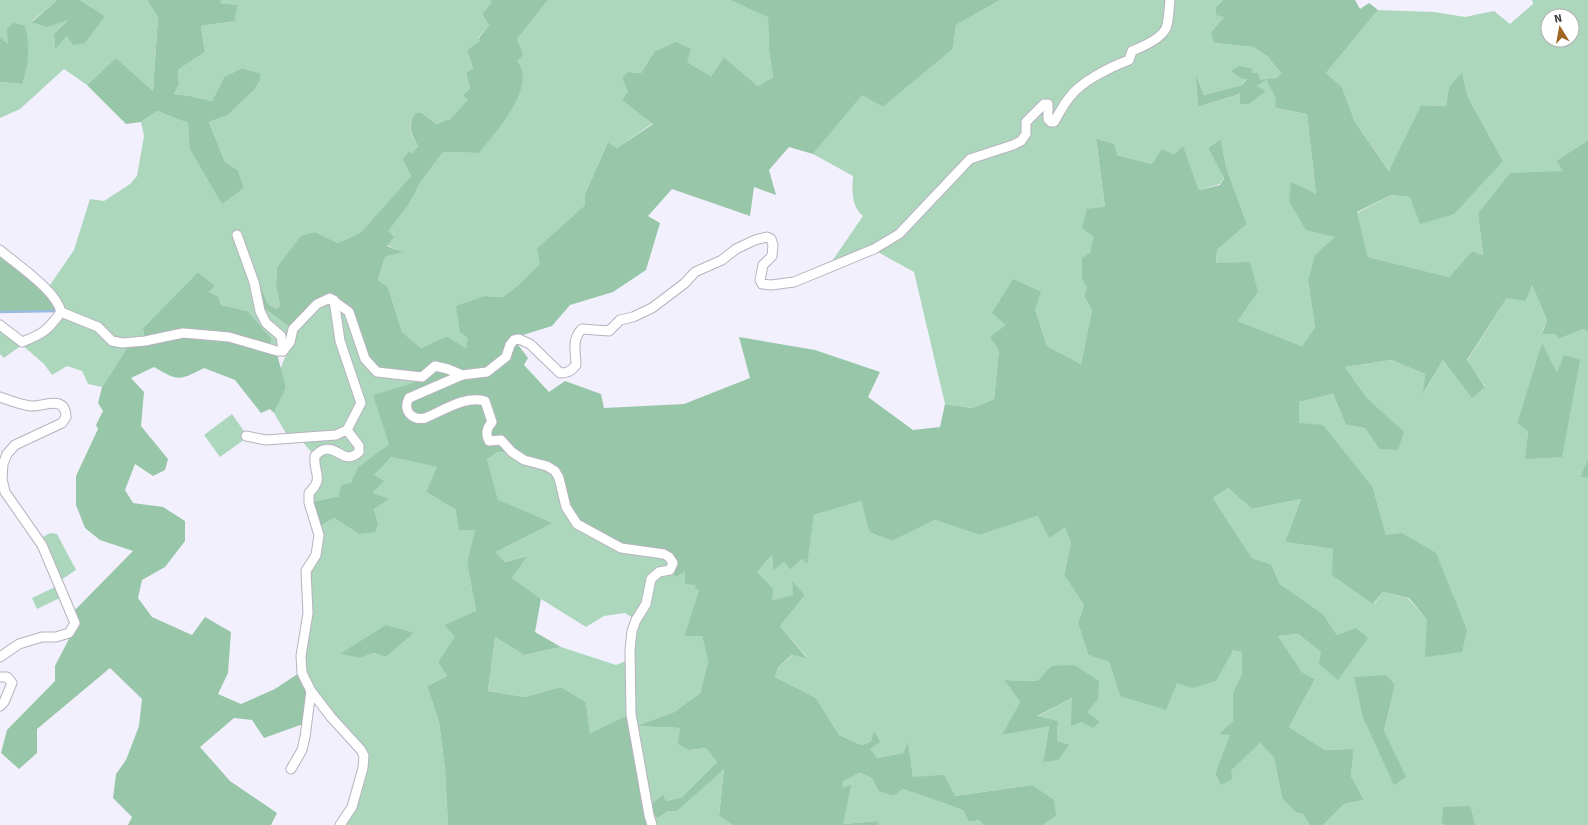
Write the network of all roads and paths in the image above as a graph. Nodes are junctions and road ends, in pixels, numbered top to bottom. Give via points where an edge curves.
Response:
1 (1170, 0) edge
2 (237, 235) dead end
3 (0, 250) edge
4 (334, 300) junction
5 (61, 312) junction
6 (0, 325) edge
7 (283, 350) junction
8 (462, 375) junction
9 (0, 397) edge
10 (346, 430) junction
11 (246, 436) dead end
12 (0, 657) edge
13 (0, 677) edge
14 (311, 691) junction
15 (0, 706) edge
16 (291, 770) dead end
17 (340, 825) edge
18 (652, 825) edge

1 - 8 street via 1164,31 1148,44 1132,50 1129,60 1081,86 1069,97 1054,122 1048,119 1049,106 1047,103 1044,104 1026,122 1026,134 1021,140 970,159 899,234 874,249 794,282 771,285 762,284 760,280 762,265 772,256 773,242 767,237 755,240 736,249 722,260 695,272 652,308 620,320 609,332 582,328 574,343 576,365 566,373 560,372 530,344 519,339 514,340 506,356 487,372
2 - 7 street via 254,282 260,312 266,323 281,336
3 - 5 street via 38,281 56,301
4 - 7 street via 330,298 317,304 293,329 290,342
4 - 8 street via 348,312 365,359 377,372 422,377 436,366
4 - 10 street via 340,341 361,403
5 - 6 street via 48,329 22,342
5 - 7 street via 98,327 112,341 122,343 183,333 229,337 277,351
8 - 18 street via 409,398 406,407 408,413 419,419 425,418 468,400 485,400 492,422 487,428 486,436 489,441 502,440 512,452 524,460 547,466 555,471 560,478 566,507 577,524 621,548 664,554 672,563 670,570 660,572 651,579 646,604 632,631 630,650 631,714
9 - 12 street via 30,406 54,403 66,410 66,417 62,423 15,445 3,464 2,479 5,492 42,545 75,623 69,633 19,644
10 - 11 street via 336,435 266,440
10 - 14 street via 359,446 359,452 347,458 331,450 323,450 315,456 317,486 309,493 309,503 319,535 316,555 306,571 308,613 301,656 302,673
13 - 15 street via 7,677 12,683
14 - 16 street via 302,750
14 - 17 street via 364,756 352,807

